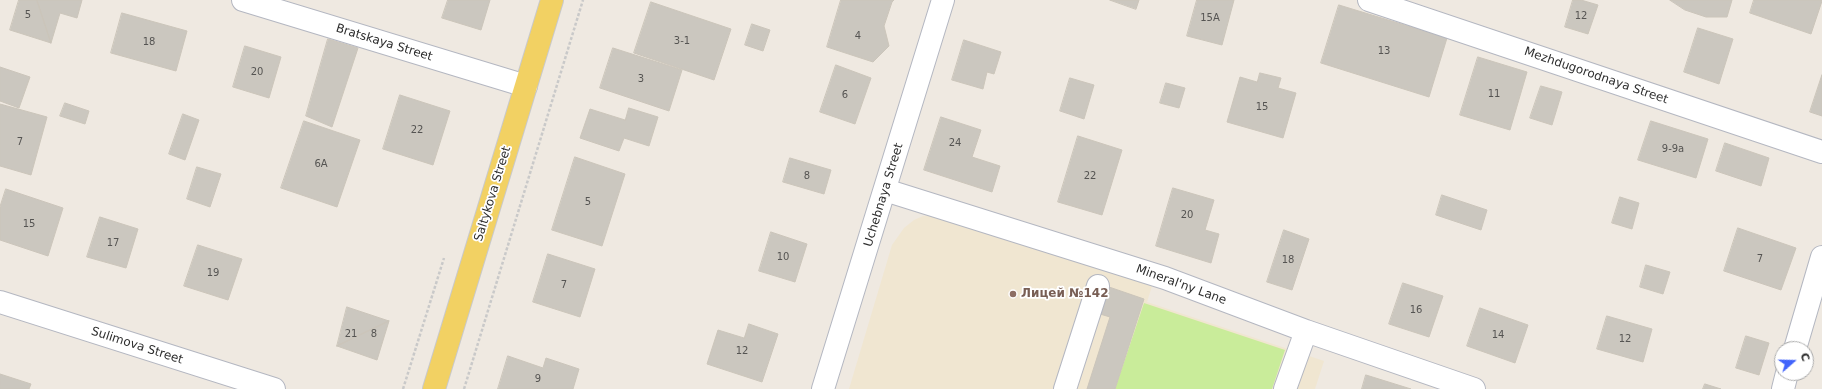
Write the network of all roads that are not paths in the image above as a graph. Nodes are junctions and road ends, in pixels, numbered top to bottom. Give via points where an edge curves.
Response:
1 (243, 0) edge
2 (552, 0) edge
3 (943, 0) edge
4 (1369, 0) edge
5 (526, 86) junction
6 (1822, 152) edge
7 (885, 190) junction
8 (1822, 257) edge
9 (1098, 286) dead end
10 (0, 302) edge
11 (1306, 331) junction
12 (1796, 341) edge
13 (1443, 384) edge
14 (274, 389) edge
15 (434, 389) edge
16 (823, 389) edge
17 (1065, 389) edge
18 (1285, 389) edge
19 (1474, 389) edge

1 - 5 street, Bratskaya Street
2 - 5 main road, Saltykova Street
3 - 7 street, Uchebnaya Street
4 - 6 street, Mezhdugorodnaya Street
5 - 15 main road, Saltykova Street
7 - 11 street, Mineral'ny Lane via 1165,278
7 - 16 street, Uchebnaya Street
8 - 12 street
9 - 17 street
10 - 14 street, Sulimova Street
11 - 13 street, Mineral'ny Lane
11 - 18 street
13 - 19 street, Mineral'ny Lane

